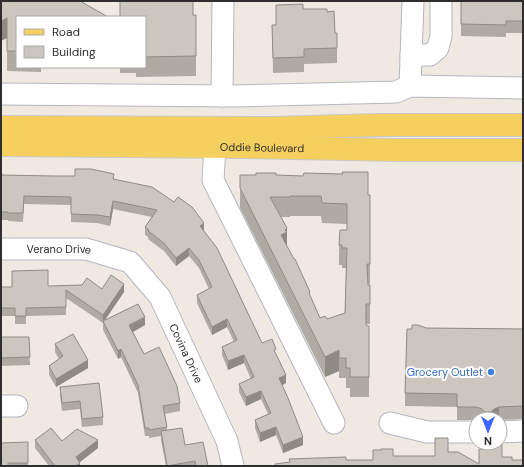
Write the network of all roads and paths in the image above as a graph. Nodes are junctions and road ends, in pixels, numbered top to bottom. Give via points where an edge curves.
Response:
1 (223, 1) edge
2 (412, 1) edge
3 (441, 1) edge
4 (411, 54) junction
5 (410, 86) junction
6 (523, 88) edge
7 (1, 94) edge
8 (222, 96) junction
9 (523, 125) edge
10 (1, 127) edge
11 (1, 146) edge
12 (215, 146) junction
13 (523, 150) edge
14 (1, 249) edge
15 (116, 258) joint
16 (334, 423) dead end
17 (390, 423) dead end
18 (523, 431) edge
19 (468, 432) edge
20 (508, 432) edge
21 (233, 466) edge

1 - 8 street
2 - 4 street
3 - 4 street via 441,36 438,48 430,55
4 - 5 street
5 - 6 street
5 - 8 street via 396,92
7 - 8 street
9 - 10 main road, Oddie Boulevard via 274,128
11 - 12 main road, Oddie Boulevard
12 - 13 main road, Oddie Boulevard
12 - 16 street via 213,180
14 - 15 street, Verano Drive via 86,249
15 - 21 street, Covina Drive via 130,262 160,296 227,441
17 - 19 street via 427,432
18 - 20 street

